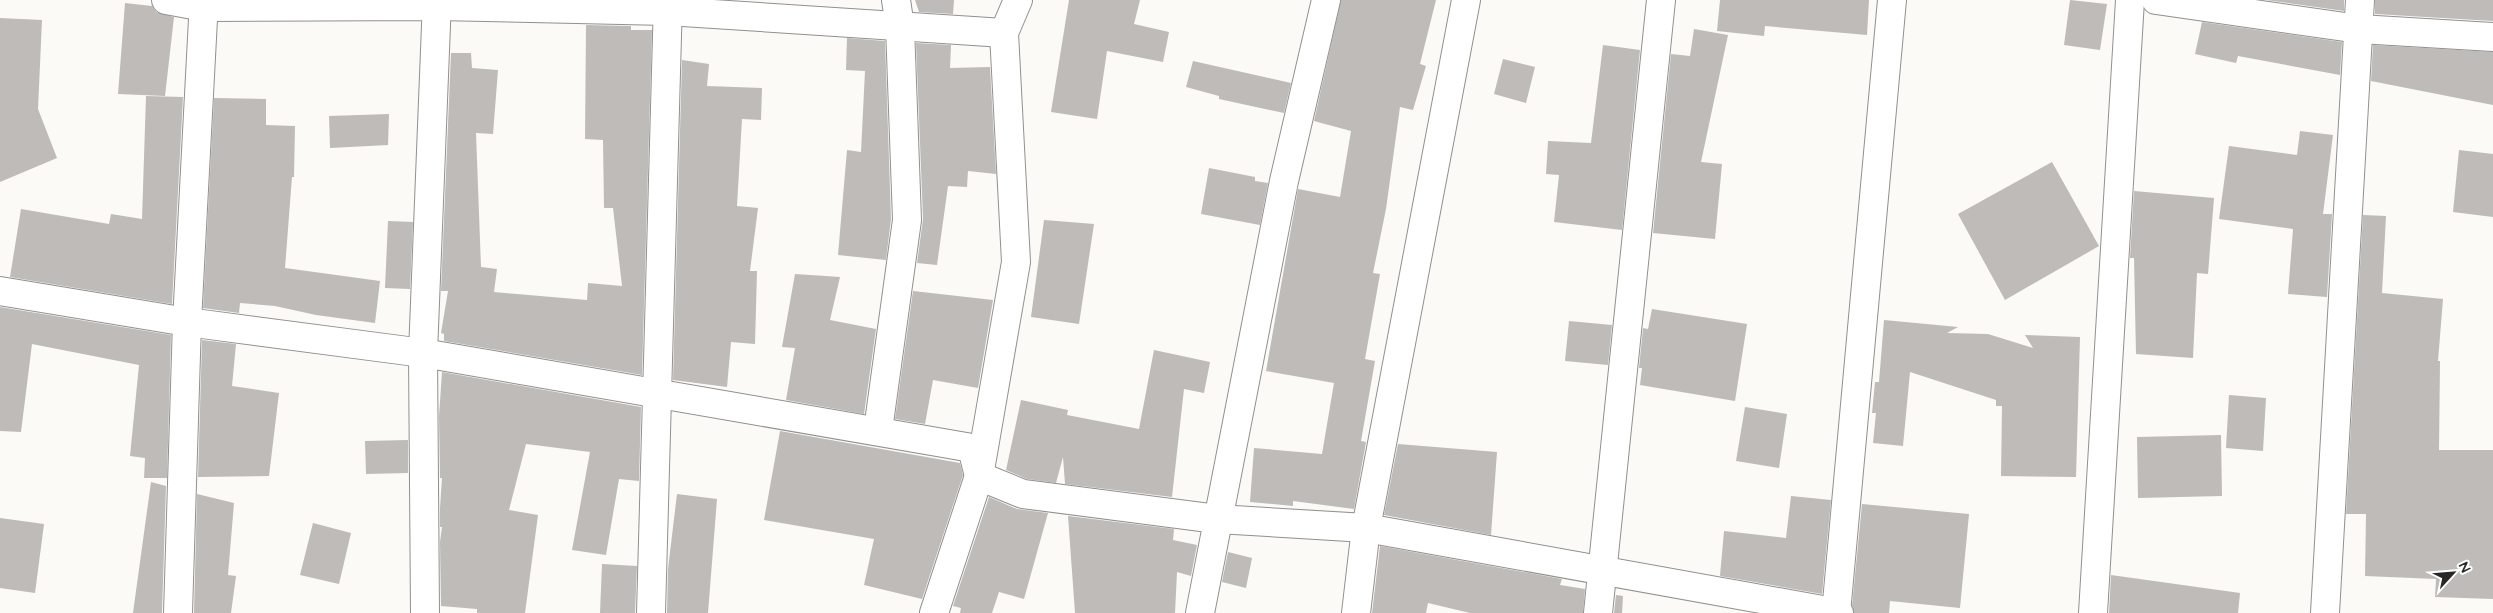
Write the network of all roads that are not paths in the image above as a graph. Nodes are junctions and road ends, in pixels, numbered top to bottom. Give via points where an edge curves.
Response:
1 (166, 0) edge
2 (896, 0) edge
3 (1018, 0) edge
4 (1326, 0) edge
5 (1466, 0) edge
6 (1661, 0) edge
7 (1892, 0) edge
8 (2130, 0) edge
9 (2156, 0) edge
10 (2360, 0) edge
11 (204, 3) edge
12 (437, 3) edge
13 (668, 6) edge
14 (900, 27) junction
15 (2359, 29) junction
16 (1004, 33) junction
17 (2493, 37) edge
18 (0, 291) edge
19 (187, 322) junction
20 (423, 353) junction
21 (655, 394) junction
22 (878, 430) junction
23 (979, 476) junction
24 (1216, 519) junction
25 (1366, 528) junction
26 (1602, 571) junction
27 (178, 613) edge
28 (425, 613) edge
29 (650, 613) edge
30 (934, 613) edge
31 (1200, 613) edge
32 (1356, 613) edge
33 (1598, 613) edge
34 (1837, 613) edge
35 (2093, 613) edge
36 (2325, 613) edge

1 - 11 street
2 - 14 street
3 - 16 street
4 - 24 street via 1284,181
5 - 25 street
6 - 26 street
7 - 34 street
8 - 35 street
9 - 15 street
10 - 15 street
11 - 12 street
11 - 19 street
12 - 13 street
12 - 20 street
13 - 14 street
13 - 21 street
14 - 16 street
14 - 22 street via 907,220
15 - 17 street
15 - 36 street
16 - 23 street via 1016,262
18 - 19 street
19 - 20 street
19 - 27 street
20 - 21 street
20 - 28 street
21 - 22 street
21 - 29 street
22 - 23 street via 972,448
23 - 24 street via 1023,494
23 - 30 street
24 - 25 street
24 - 31 street
25 - 26 street
25 - 32 street
26 - 33 street
26 - 34 street

